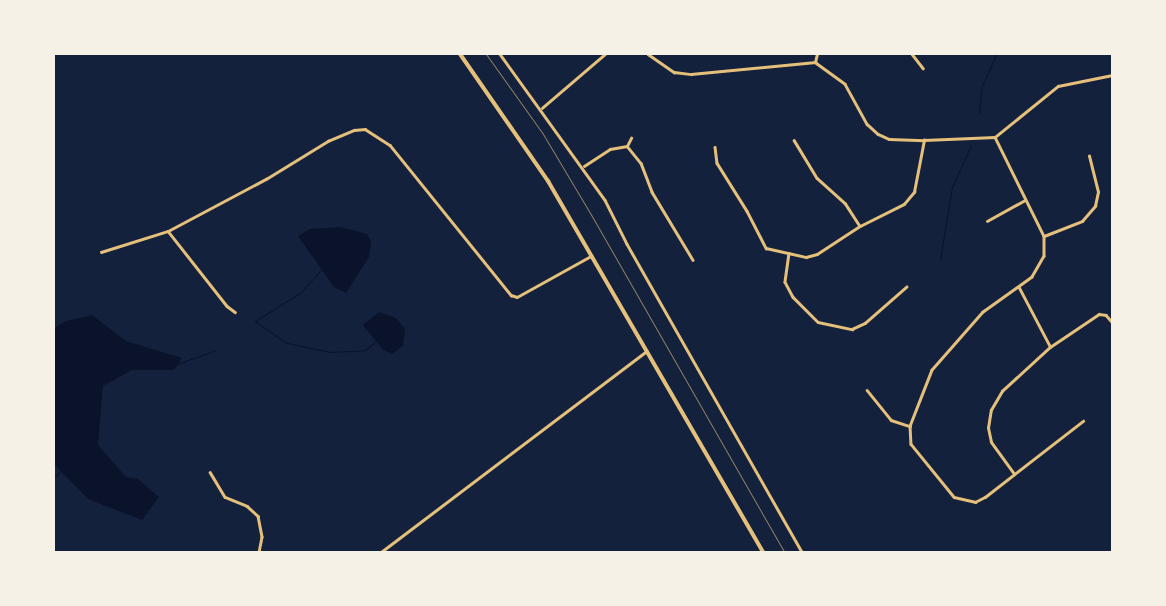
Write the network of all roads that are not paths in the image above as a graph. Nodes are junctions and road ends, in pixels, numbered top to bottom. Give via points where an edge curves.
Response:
1 (460, 54) edge
2 (500, 54) edge
3 (605, 54) edge
4 (648, 54) edge
5 (817, 54) edge
6 (912, 54) edge
7 (815, 62) junction
8 (923, 68) dead end
9 (1112, 75) edge
10 (542, 109) junction
11 (995, 137) junction
12 (631, 138) dead end
13 (794, 140) dead end
14 (924, 140) junction
15 (627, 146) junction
16 (715, 147) dead end
17 (1088, 156) dead end
18 (584, 167) junction
19 (1025, 200) junction
20 (987, 221) dead end
21 (860, 226) junction
22 (168, 231) junction
23 (1044, 236) junction
24 (101, 252) dead end
25 (789, 253) junction
26 (592, 255) junction
27 (692, 260) dead end
28 (906, 287) dead end
29 (1019, 288) junction
30 (236, 312) dead end
31 (1112, 322) edge
32 (1050, 347) junction
33 (647, 351) junction
34 (867, 390) dead end
35 (1083, 421) dead end
36 (910, 426) junction
37 (210, 472) dead end
38 (1014, 474) junction
39 (258, 552) edge
40 (381, 552) edge
41 (763, 552) edge
42 (802, 552) edge

1 - 26 main road via 526,146
2 - 10 street
3 - 10 street
4 - 7 street via 674,72 691,74
5 - 7 street
6 - 8 street
7 - 14 street via 845,84 867,124 878,134 889,139
9 - 11 street via 1058,86
10 - 18 street
11 - 14 street
11 - 19 street
12 - 15 street
13 - 21 street via 817,178 845,203
14 - 21 street via 920,167 909,199 898,209
15 - 18 street via 610,149
15 - 27 street via 642,163 652,192
16 - 25 street via 716,163 748,211 766,248
17 - 23 street via 1098,192 1095,206 1082,220
18 - 42 street
19 - 20 street
19 - 23 street
21 - 25 street via 817,254 806,257
22 - 24 street
22 - 26 street via 266,179 328,140 366,129 390,145 511,295 517,298
22 - 30 street via 227,306
23 - 29 street via 1044,256 1039,268
25 - 28 street via 785,282 793,297 818,322 852,329 865,323
26 - 33 main road
29 - 32 street
29 - 36 street via 983,312 932,370
31 - 32 street via 1106,315 1098,314
32 - 38 street via 1002,391 990,410 988,428 991,442
33 - 40 street
33 - 41 main road
34 - 36 street via 891,420
35 - 38 street
36 - 38 street via 911,444 960,501 974,502 985,497
37 - 39 street via 225,497 247,506 258,516 262,537

